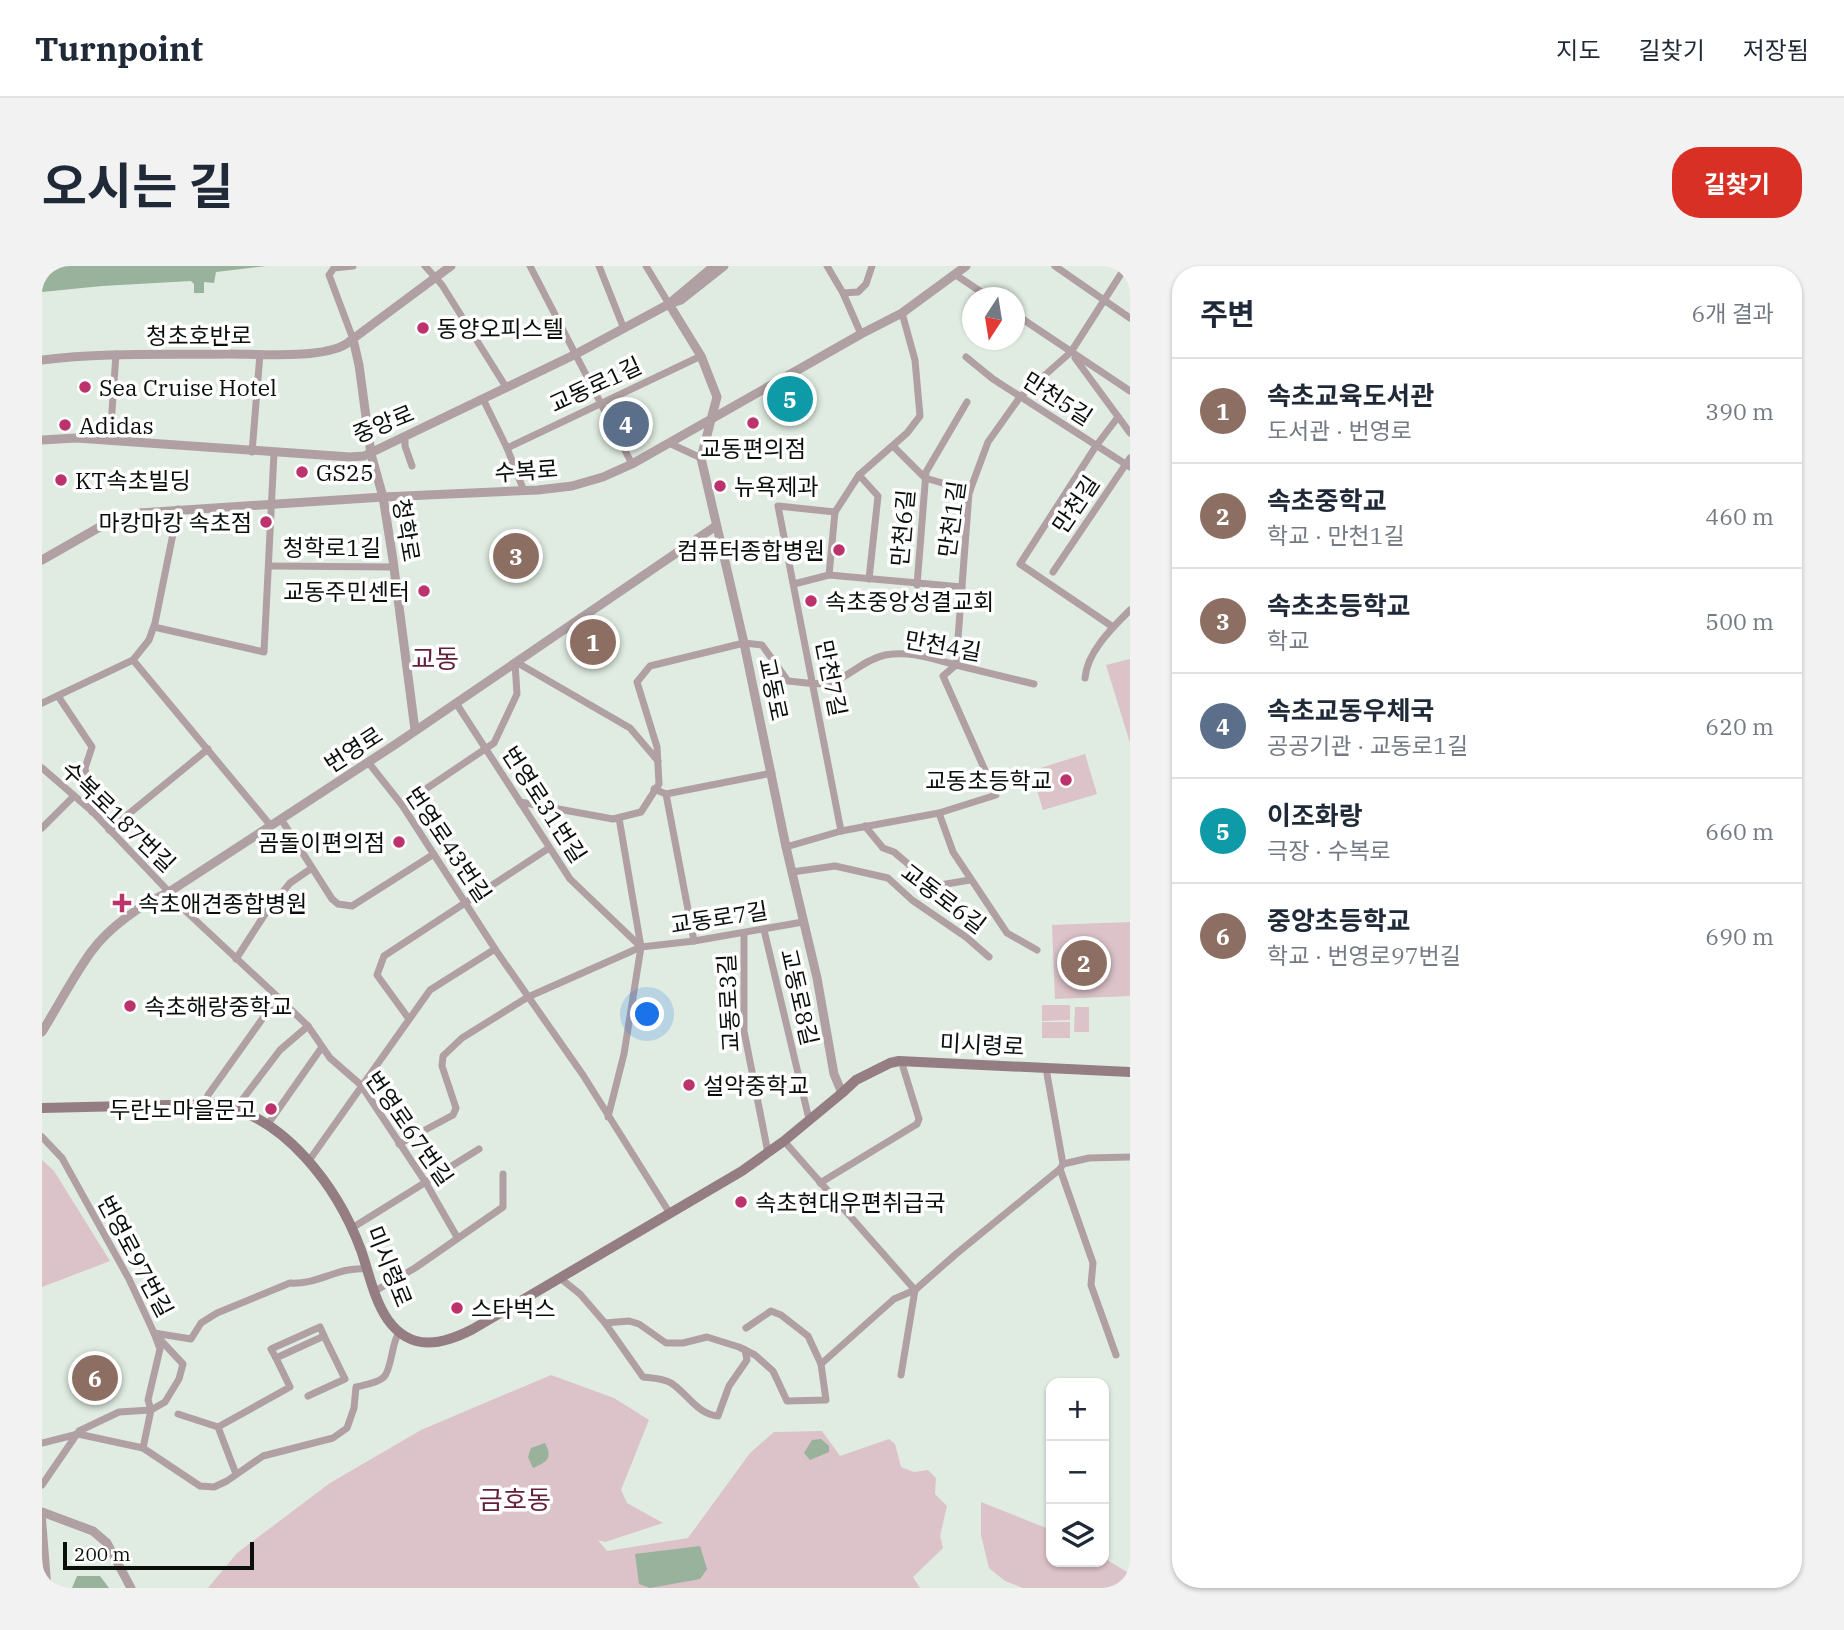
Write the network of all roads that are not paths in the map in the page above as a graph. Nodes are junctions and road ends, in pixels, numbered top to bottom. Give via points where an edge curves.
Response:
1 (353, 266) edge
2 (425, 266) edge
3 (451, 266) edge
4 (530, 266) edge
5 (599, 266) edge
6 (646, 266) edge
7 (714, 266) edge
8 (724, 266) edge
9 (827, 266) edge
10 (872, 266) edge
11 (966, 266) edge
12 (1055, 266) edge
13 (1126, 266) edge
14 (956, 275) junction
15 (436, 278) junction
16 (974, 287) edge
17 (843, 293) junction
18 (1104, 300) junction
19 (669, 304) junction
20 (902, 313) junction
21 (1130, 317) edge
22 (1025, 321) edge
23 (624, 328) junction
24 (861, 334) junction
25 (353, 338) junction
26 (1071, 352) junction
27 (260, 354) junction
28 (576, 354) junction
29 (116, 355) junction
30 (701, 356) junction
31 (965, 357) dead end
32 (42, 360) edge
33 (506, 387) junction
34 (1130, 391) edge
35 (1020, 397) junction
36 (483, 398) junction
37 (602, 401) junction
38 (967, 402) dead end
39 (1118, 417) junction
40 (711, 418) junction
41 (1130, 433) edge
42 (405, 437) junction
43 (42, 440) edge
44 (110, 440) junction
45 (669, 443) junction
46 (893, 446) junction
47 (1096, 446) junction
48 (507, 448) junction
49 (252, 452) junction
50 (274, 453) junction
51 (371, 454) junction
52 (701, 458) junction
53 (1128, 463) edge
54 (632, 464) junction
55 (412, 466) dead end
56 (859, 475) junction
57 (925, 478) junction
58 (524, 491) junction
59 (970, 491) junction
60 (383, 497) junction
61 (271, 504) junction
62 (177, 509) junction
63 (835, 512) junction
64 (716, 526) junction
65 (42, 560) edge
66 (270, 566) junction
67 (394, 567) junction
68 (1053, 572) dead end
69 (829, 575) junction
70 (869, 579) junction
71 (794, 584) junction
72 (917, 584) junction
73 (962, 587) junction
74 (1130, 610) edge
75 (153, 627) junction
76 (1113, 627) junction
77 (744, 642) junction
78 (133, 660) junction
79 (516, 662) junction
80 (956, 665) junction
81 (1085, 678) dead end
82 (814, 684) junction
83 (1034, 684) dead end
84 (58, 696) junction
85 (42, 703) edge
86 (456, 703) junction
87 (415, 730) junction
88 (208, 749) junction
89 (488, 749) junction
90 (658, 761) junction
91 (369, 762) junction
92 (42, 768) edge
93 (772, 773) junction
94 (657, 787) junction
95 (666, 794) junction
96 (74, 796) junction
97 (520, 802) junction
98 (402, 805) junction
99 (93, 812) junction
100 (939, 813) junction
101 (619, 818) junction
102 (281, 819) junction
103 (271, 826) junction
104 (865, 827) junction
105 (42, 828) edge
106 (108, 830) junction
107 (841, 831) junction
108 (786, 847) junction
109 (549, 848) junction
110 (434, 854) junction
111 (312, 868) junction
112 (792, 872) junction
113 (970, 880) junction
114 (169, 892) junction
115 (466, 903) junction
116 (803, 922) junction
117 (764, 930) junction
118 (744, 933) junction
119 (694, 941) junction
120 (641, 947) junction
121 (495, 949) junction
122 (1037, 950) dead end
123 (989, 957) dead end
124 (236, 959) junction
125 (278, 997) junction
126 (528, 997) junction
127 (409, 1019) junction
128 (307, 1026) junction
129 (42, 1032) edge
130 (322, 1047) junction
131 (903, 1067) junction
132 (1047, 1071) junction
133 (1130, 1072) edge
134 (1130, 1078) edge
135 (361, 1085) junction
136 (842, 1093) junction
137 (208, 1095) dead end
138 (242, 1100) dead end
139 (42, 1108) edge
140 (808, 1115) dead end
141 (608, 1117) junction
142 (268, 1124) junction
143 (42, 1137) edge
144 (784, 1141) junction
145 (400, 1144) junction
146 (479, 1149) dead end
147 (768, 1153) junction
148 (1130, 1157) edge
149 (308, 1163) junction
150 (1061, 1166) junction
151 (503, 1174) dead end
152 (426, 1183) junction
153 (820, 1183) junction
154 (669, 1212) junction
155 (352, 1228) junction
156 (457, 1237) junction
157 (368, 1269) junction
158 (559, 1278) junction
159 (915, 1290) junction
160 (375, 1291) junction
161 (605, 1323) junction
162 (746, 1328) dead end
163 (400, 1332) junction
164 (155, 1333) junction
165 (745, 1350) junction
166 (1116, 1355) dead end
167 (821, 1364) junction
168 (901, 1376) dead end
169 (308, 1396) dead end
170 (150, 1409) junction
171 (178, 1414) dead end
172 (218, 1427) junction
173 (78, 1434) junction
174 (42, 1443) edge
175 (143, 1448) junction
176 (236, 1474) junction
177 (42, 1485) edge
178 (42, 1513) edge
179 (48, 1588) edge
180 (131, 1588) edge

1 - 25 street via 334,268 329,275
2 - 15 street
3 - 15 street, 청초호반로
4 - 28 street
5 - 23 street
6 - 19 street
7 - 19 street, 중앙로
8 - 19 street, 중앙로 via 681,300
9 - 17 street
10 - 17 street via 858,292
11 - 14 street, 수복로
12 - 18 street
13 - 18 street, 만천1길
14 - 16 street
14 - 20 street, 수복로
15 - 25 street, 청초호반로
15 - 33 street
17 - 24 street
18 - 21 street
18 - 26 street, 만천1길
19 - 23 street, 중앙로
19 - 30 street, 교동로
20 - 24 street, 수복로
20 - 46 street via 915,360 920,416
22 - 26 street
23 - 28 street, 중앙로
24 - 40 street, 수복로
25 - 27 street, 청초호반로 via 326,352
25 - 51 street, 청학로
26 - 34 street
26 - 35 street, 만천1길
26 - 39 street
27 - 29 street, 청초호반로
27 - 49 street
28 - 33 street, 중앙로
28 - 37 street
29 - 32 street, 청초호반로
29 - 44 street
30 - 37 street, 교동로1길
30 - 40 street, 교동로 via 717,397
31 - 35 street, 만천5길
33 - 36 street, 중앙로
35 - 47 street, 만천5길
35 - 59 street, 만천1길 via 988,442
36 - 42 street, 중앙로
36 - 48 street
37 - 48 street, 교동로1길
37 - 54 street
38 - 57 street, 만천6길
39 - 41 street
39 - 47 street
40 - 45 street, 수복로
40 - 52 street, 교동로
42 - 51 street, 중앙로
42 - 55 street
43 - 44 street, 중앙로
44 - 49 street, 중앙로
45 - 52 street
45 - 54 street, 수복로
46 - 56 street
46 - 57 street
47 - 53 street, 만천5길
47 - 76 street, 만천5길 via 1020,564
48 - 58 street
49 - 50 street, 중앙로
50 - 51 street, 중앙로
50 - 61 street
51 - 60 street, 청학로
52 - 64 street, 교동로
53 - 68 street, 만천길
54 - 58 street, 수복로 via 572,485
56 - 63 street
56 - 70 street via 878,496
57 - 59 street
57 - 72 street, 만천6길
58 - 60 street, 수복로
59 - 73 street, 만천1길
60 - 61 street, 수복로
60 - 67 street, 청학로
61 - 62 street, 수복로
61 - 66 street
62 - 65 street, 수복로 via 139,513 105,524
62 - 75 street
63 - 69 street
63 - 71 street, 만천7길 via 778,506
64 - 77 street, 교동로
64 - 79 street, 번영로
66 - 67 street, 청학로1길
66 - 75 street via 264,652
67 - 87 street, 청학로
69 - 70 street
69 - 71 street
70 - 72 street
71 - 82 street, 만천7길
72 - 73 street
73 - 80 street, 만천1길
74 - 76 street
75 - 78 street
76 - 81 street via 1086,664
77 - 82 street via 762,645 788,681
77 - 90 street via 650,666 637,682
77 - 93 street, 교동로
78 - 84 street
78 - 88 street
79 - 86 street, 번영로
79 - 89 street via 517,694
79 - 90 street via 630,728
80 - 82 street, 만천4길 via 911,654 884,655 832,682
80 - 83 street, 만천4길
80 - 100 street, 만천1길 via 943,676 996,795
82 - 107 street, 만천7길
84 - 85 street
84 - 99 street via 92,747 85,768
86 - 87 street, 번영로
86 - 89 street, 번영로31번길
87 - 91 street, 번영로
88 - 103 street
88 - 106 street
89 - 97 street, 번영로31번길
89 - 98 street
90 - 94 street
91 - 98 street, 번영로43번길
91 - 102 street, 번영로
92 - 96 street, 수복로187번길
93 - 95 street
93 - 108 street, 교동로
94 - 95 street
94 - 101 street via 641,812
95 - 119 street
96 - 99 street, 수복로187번길
96 - 105 street
97 - 101 street
97 - 109 street, 번영로31번길
98 - 110 street, 번영로43번길
99 - 106 street, 수복로187번길
100 - 104 street, 만천1길
100 - 113 street via 953,852
101 - 120 street
102 - 103 street, 번영로
102 - 111 street
103 - 114 street, 번영로
104 - 107 street, 만천1길
104 - 113 street via 883,848 934,886
106 - 114 street, 수복로187번길
107 - 108 street, 만천1길
108 - 112 street, 교동로
109 - 115 street
109 - 120 street, 번영로31번길 via 570,879
110 - 111 street via 346,907 332,899
110 - 115 street, 번영로43번길
111 - 124 street via 290,883
112 - 116 street, 교동로
112 - 123 street, 교동로6길 via 835,866 888,878
113 - 122 street via 1007,933
114 - 124 street, 번영로67번길
114 - 129 street, 번영로 via 115,928 92,951
115 - 121 street, 번영로43번길
115 - 127 street via 384,956 377,975
116 - 117 street, 교동로7길
116 - 136 street, 교동로 via 834,1074
117 - 118 street, 교동로7길
117 - 140 street, 교동로8길
118 - 119 street, 교동로7길
118 - 147 street, 교동로3길 via 744,1031
119 - 120 street, 교동로7길
120 - 126 street, 교동로7길
120 - 141 street via 624,1054
121 - 126 street, 번영로43번길
121 - 127 street via 430,990
124 - 125 street, 번영로67번길
125 - 128 street, 번영로67번길
125 - 137 street
126 - 141 street, 번영로43번길
126 - 145 street, 교동로7길 via 443,1056 456,1108 453,1115
127 - 135 street
128 - 130 street, 번영로67번길
128 - 138 street via 280,1050
130 - 135 street, 번영로67번길
130 - 142 street
131 - 132 main road, 미시령로
131 - 136 main road, 미시령로 via 877,1073
131 - 153 street via 917,1124
132 - 133 main road, 미시령로
132 - 134 main road, 미시령로
132 - 136 main road, 미시령로 via 899,1061 856,1080
132 - 150 street
135 - 145 street, 번영로67번길
135 - 149 street
136 - 144 main road, 미시령로
139 - 142 main road, 미시령로 via 213,1104 247,1112
141 - 154 street, 번영로43번길
142 - 149 main road, 미시령로
143 - 164 street, 번영로97번길 via 62,1158
144 - 147 main road, 미시령로
144 - 153 street
145 - 152 street, 번영로67번길
146 - 152 street
147 - 154 main road, 미시령로
148 - 150 street via 1089,1158
149 - 155 main road, 미시령로 via 335,1196
150 - 159 street
150 - 166 street via 1093,1263 1091,1285
151 - 156 street via 503,1207
152 - 155 street
152 - 156 street, 번영로67번길
153 - 159 street
154 - 158 main road, 미시령로
155 - 157 main road, 미시령로
156 - 160 street
157 - 160 main road, 미시령로
157 - 164 street via 353,1268 301,1284 290,1283 210,1317 191,1339
158 - 161 street
158 - 163 main road, 미시령로 via 447,1342 422,1343
159 - 167 street via 894,1299
159 - 168 street
160 - 163 main road, 미시령로 via 388,1321
161 - 165 street via 639,1324 666,1343 707,1337
161 - 165 street via 643,1377 671,1383 713,1416 718,1416 729,1386 745,1366
162 - 167 street via 771,1311 781,1315 808,1336
163 - 176 street via 393,1341 386,1374 356,1387 347,1428 333,1438 263,1456
164 - 170 street via 160,1349
164 - 170 street, 번영로97번길 via 183,1364 165,1402
165 - 167 street via 773,1371 787,1401 826,1399
169 - 172 street via 345,1379 324,1336 276,1358 290,1387
170 - 173 street via 119,1412
170 - 175 street
171 - 172 street
172 - 176 street
173 - 174 street
173 - 175 street
173 - 177 street
175 - 176 street via 200,1486 214,1487
178 - 179 street
178 - 180 street via 93,1531 107,1543

